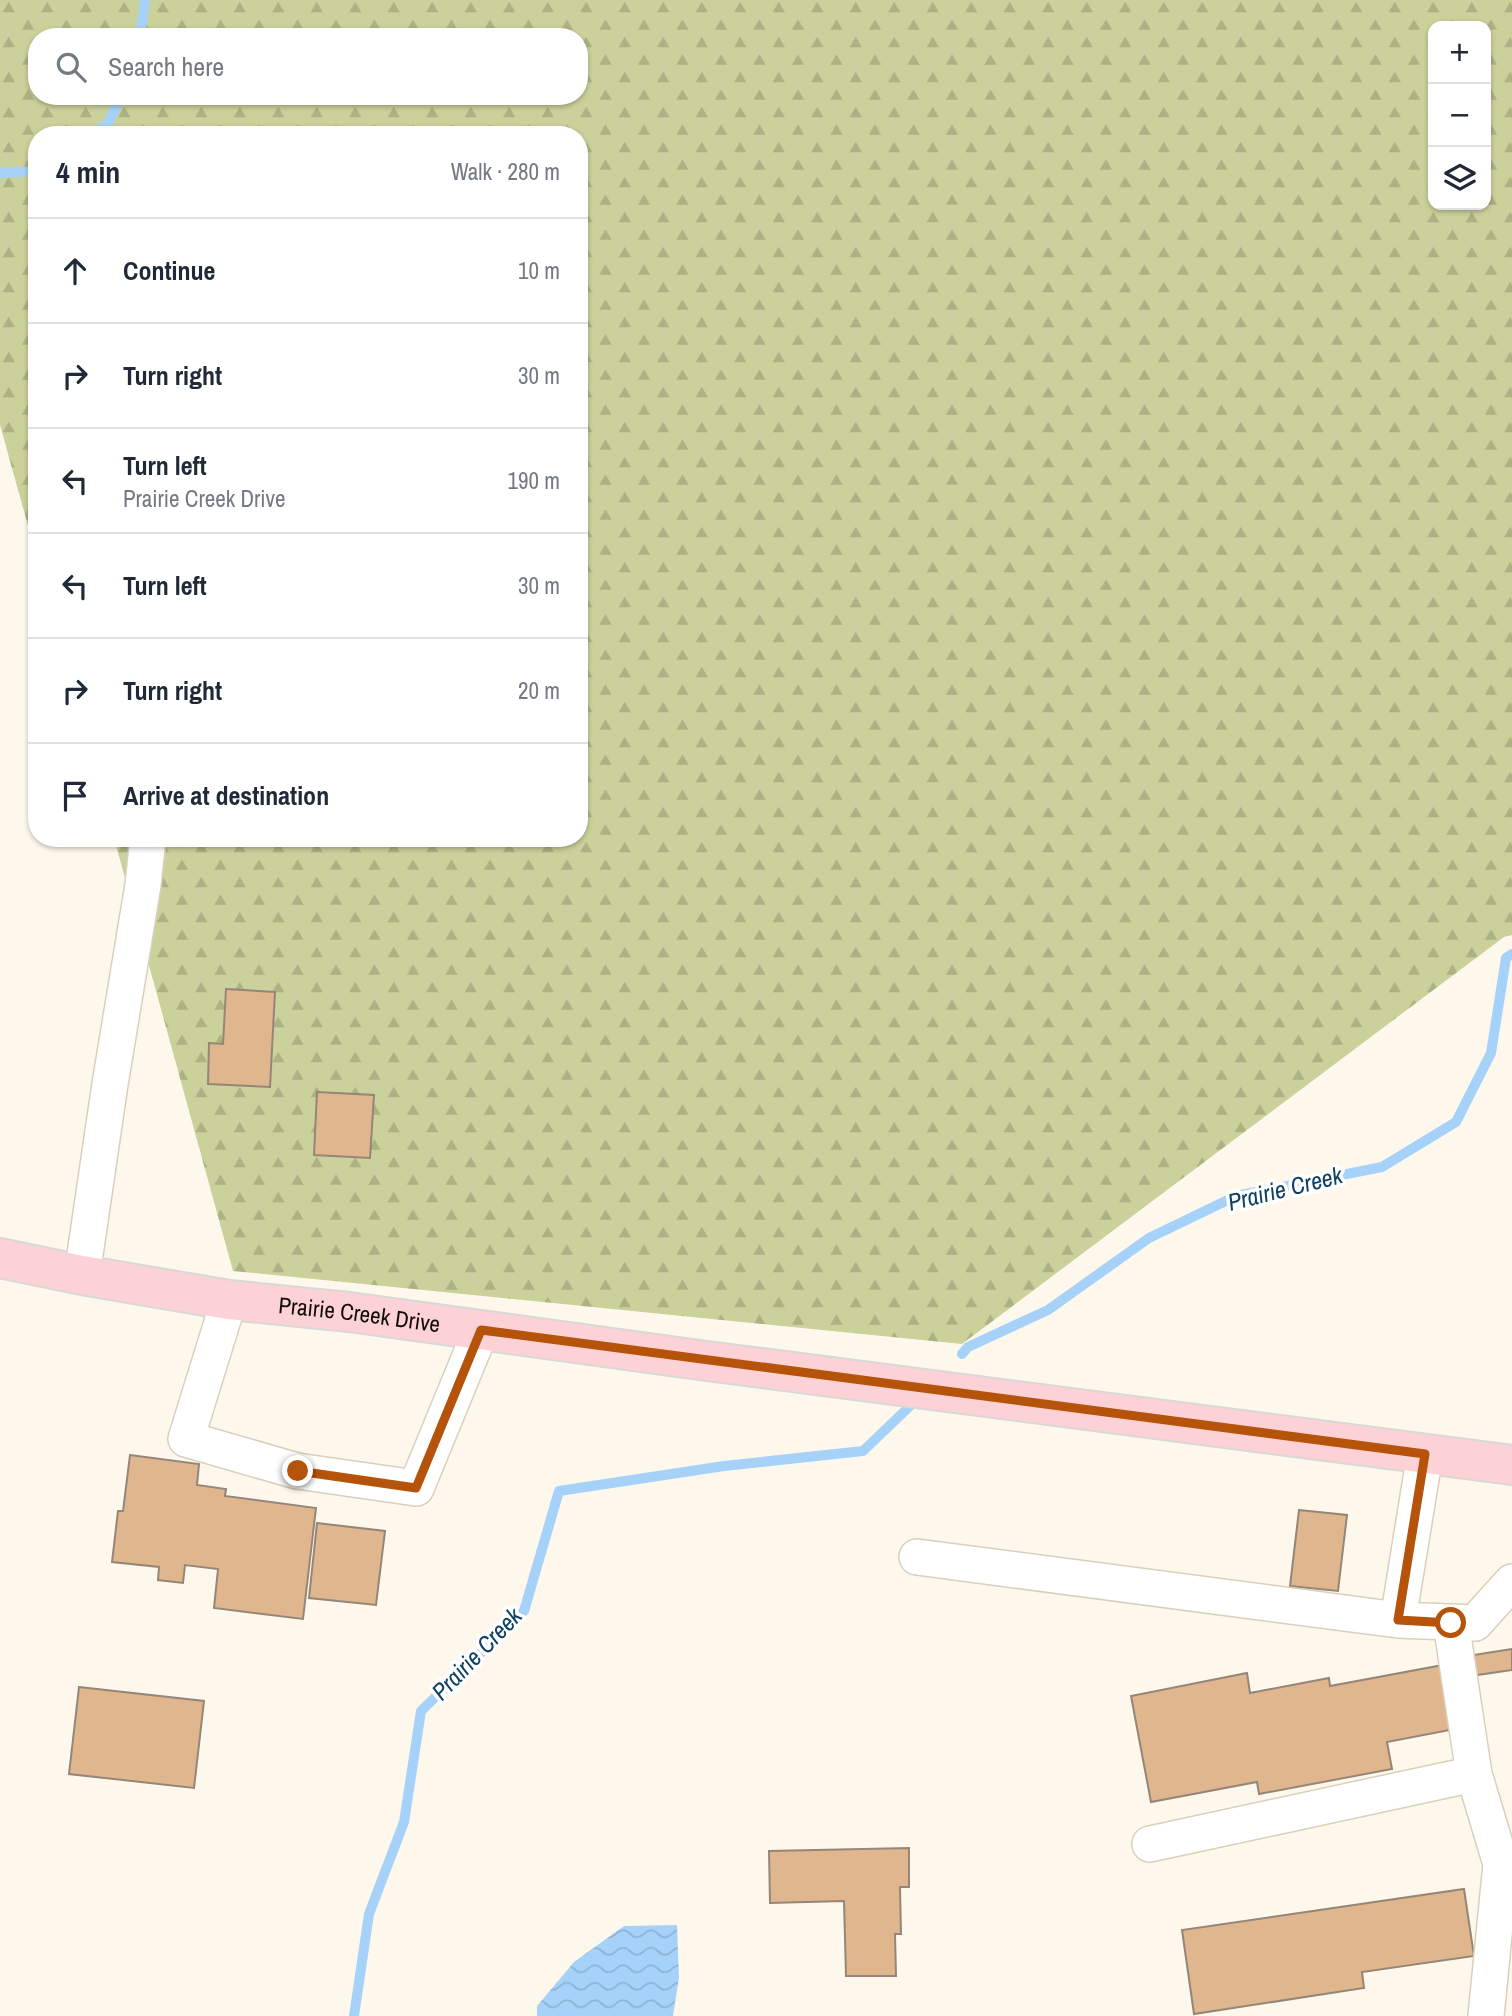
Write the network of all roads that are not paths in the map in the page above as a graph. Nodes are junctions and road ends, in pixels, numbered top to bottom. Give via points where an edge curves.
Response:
1 (147, 847) edge
2 (0, 1258) edge
3 (82, 1275) junction
4 (229, 1300) junction
5 (481, 1330) junction
6 (1425, 1454) junction
7 (1512, 1465) edge
8 (918, 1557) dead end
9 (1512, 1582) edge
10 (1398, 1620) junction
11 (1451, 1623) junction
12 (1474, 1774) junction
13 (1150, 1844) dead end
14 (1506, 1864) edge
15 (1486, 2016) edge

1 - 3 lane
2 - 3 main road, Prairie Creek Drive
3 - 4 main road, Prairie Creek Drive
4 - 5 main road, Prairie Creek Drive
4 - 5 lane via 186,1438 298,1471 416,1488
5 - 6 main road, Prairie Creek Drive
6 - 7 main road, Prairie Creek Drive
6 - 10 lane
8 - 10 lane
9 - 11 lane via 1475,1623
10 - 11 lane
11 - 12 lane
12 - 13 lane
12 - 14 lane
14 - 15 lane

